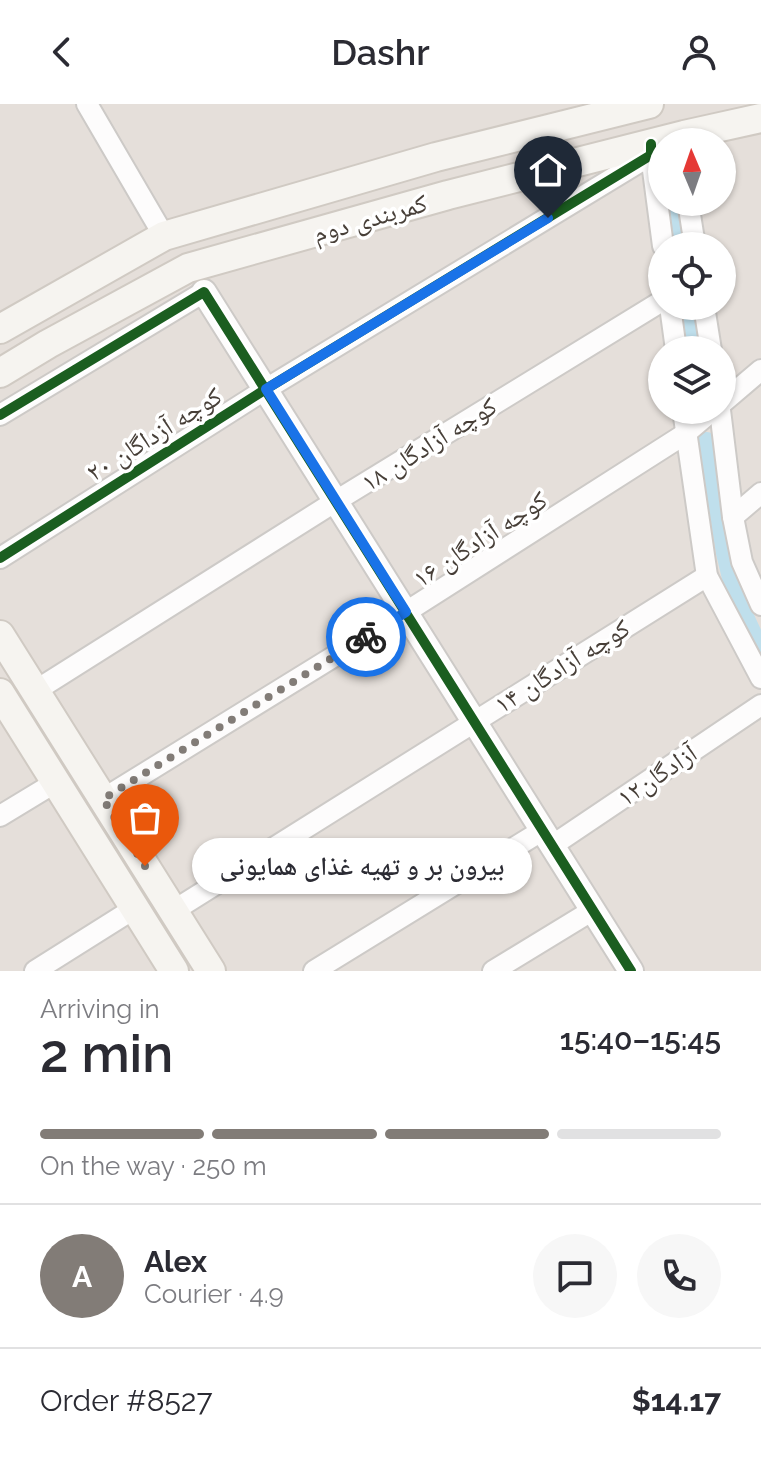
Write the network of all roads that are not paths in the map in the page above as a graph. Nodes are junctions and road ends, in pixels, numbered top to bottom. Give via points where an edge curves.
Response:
1 (87, 104) edge
2 (649, 104) edge
3 (761, 118) edge
4 (722, 128) edge
5 (648, 152) edge
6 (648, 155) edge
7 (306, 193) junction
8 (319, 233) junction
9 (164, 236) junction
10 (204, 292) joint
11 (648, 310) edge
12 (0, 329) edge
13 (761, 370) edge
14 (0, 373) edge
15 (266, 389) junction
16 (736, 391) edge
17 (0, 415) edge
18 (684, 424) edge
19 (697, 424) edge
20 (722, 424) edge
21 (685, 434) junction
22 (761, 493) edge
23 (336, 501) junction
24 (733, 517) junction
25 (0, 558) edge
26 (707, 576) junction
27 (761, 605) edge
28 (406, 612) junction
29 (0, 635) edge
30 (761, 678) edge
31 (35, 691) junction
32 (0, 693) edge
33 (761, 705) edge
34 (475, 720) junction
35 (56, 782) junction
36 (103, 799) junction
37 (0, 816) edge
38 (548, 838) junction
39 (135, 908) junction
40 (593, 910) junction
41 (173, 911) junction
42 (35, 971) edge
43 (174, 971) edge
44 (211, 971) edge
45 (314, 971) edge
46 (493, 971) edge
47 (631, 971) edge

1 - 9 street
2 - 7 main road, کمربندی دوم
3 - 4 main road, کمربندی دوم
5 - 8 main road, کمربندی دوم via 448,195
6 - 15 street, کوچه آزداگان ۲۰
7 - 8 main road
7 - 9 main road, کمربندی دوم
8 - 14 main road, کمربندی دوم via 188,268
9 - 12 main road, کمربندی دوم
10 - 15 street
10 - 17 street
11 - 23 street, کوچه آزادگان ۱۸
13 - 16 street
15 - 23 street
15 - 25 street, کوچه آزداگان ۲۰
18 - 21 street
19 - 21 street, کوچه آزادگان ۱۶
20 - 24 street
21 - 26 street
21 - 28 street, کوچه آزادگان ۱۶
22 - 24 street
23 - 28 street
23 - 31 street, کوچه آزادگان ۱۸
24 - 27 street via 742,562
26 - 30 street
26 - 34 street, کوچه آزادگان ۱۴
28 - 34 street
28 - 36 street, کوچه آزادگان ۱۶
29 - 31 main road
31 - 36 main road
32 - 35 main road
33 - 38 street, ۱۲آزادگان
34 - 38 street
34 - 41 street, کوچه آزادگان ۱۴
35 - 37 street
35 - 39 main road
36 - 41 main road
38 - 40 street
38 - 45 street, ۱۲آزادگان
39 - 42 street
39 - 43 main road
40 - 46 street
40 - 47 street
41 - 44 main road

